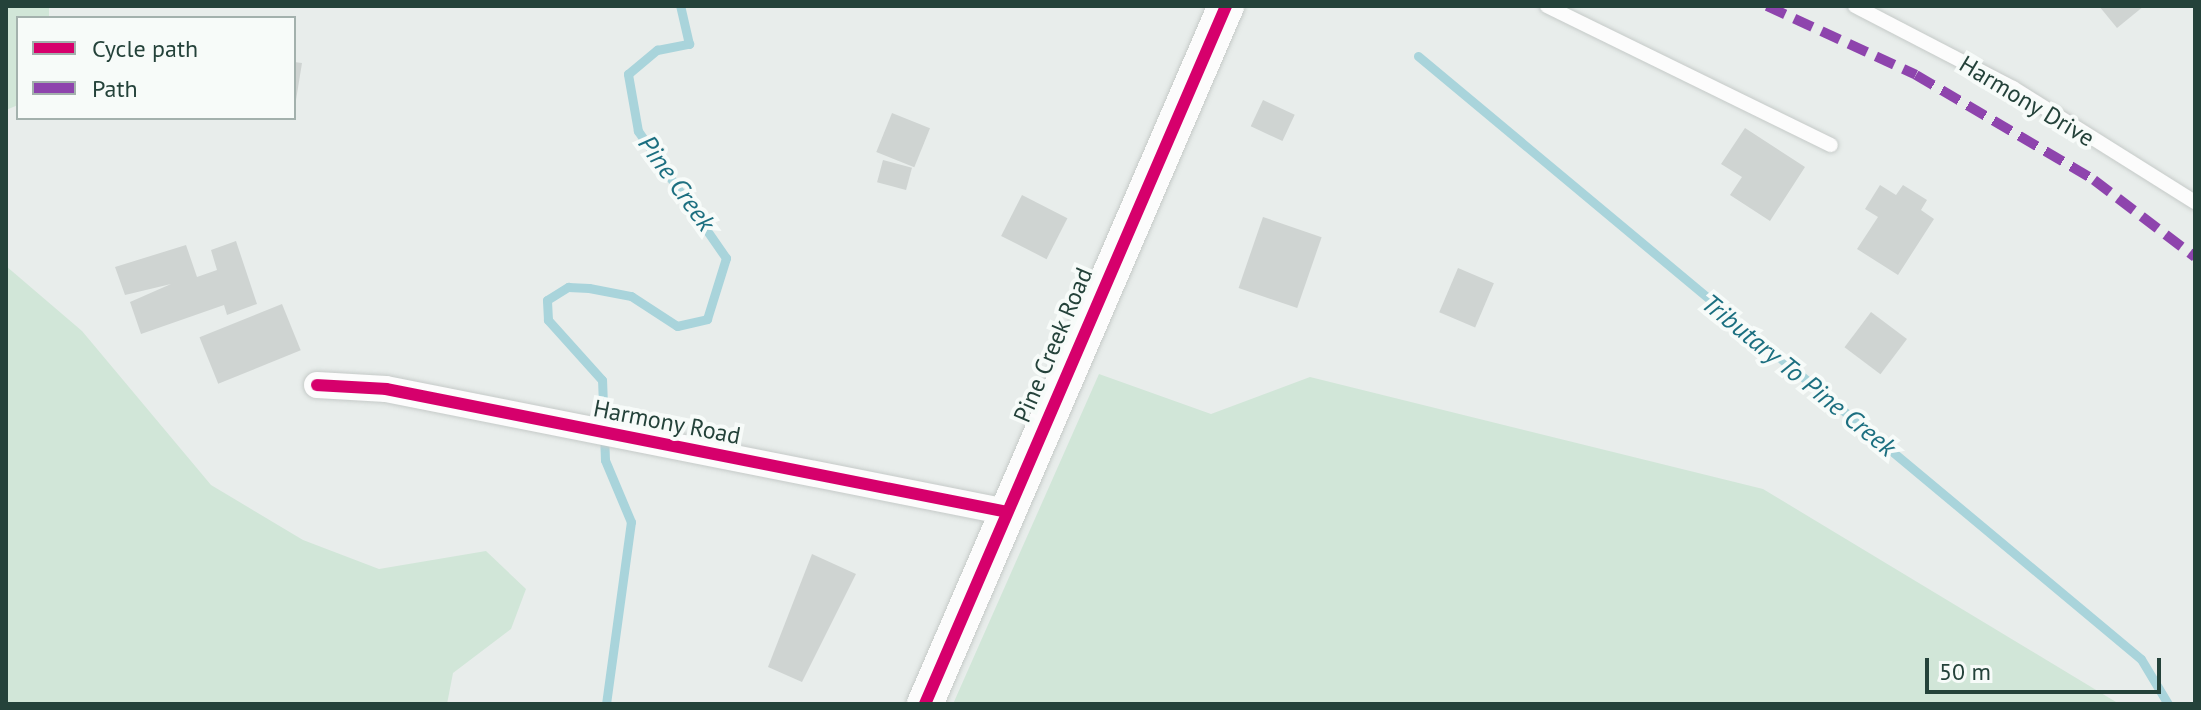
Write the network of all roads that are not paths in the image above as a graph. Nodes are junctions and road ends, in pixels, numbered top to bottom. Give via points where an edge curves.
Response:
1 (1226, 6) edge
2 (1547, 6) edge
3 (1855, 6) edge
4 (1831, 145) dead end
5 (2195, 202) edge
6 (317, 385) dead end
7 (1007, 512) junction
8 (925, 704) edge

1 - 7 street, Pine Creek Road
2 - 4 lane
3 - 5 lane, Harmony Drive via 2013,88
6 - 7 street, Harmony Road via 386,389
7 - 8 street, Pine Creek Road

